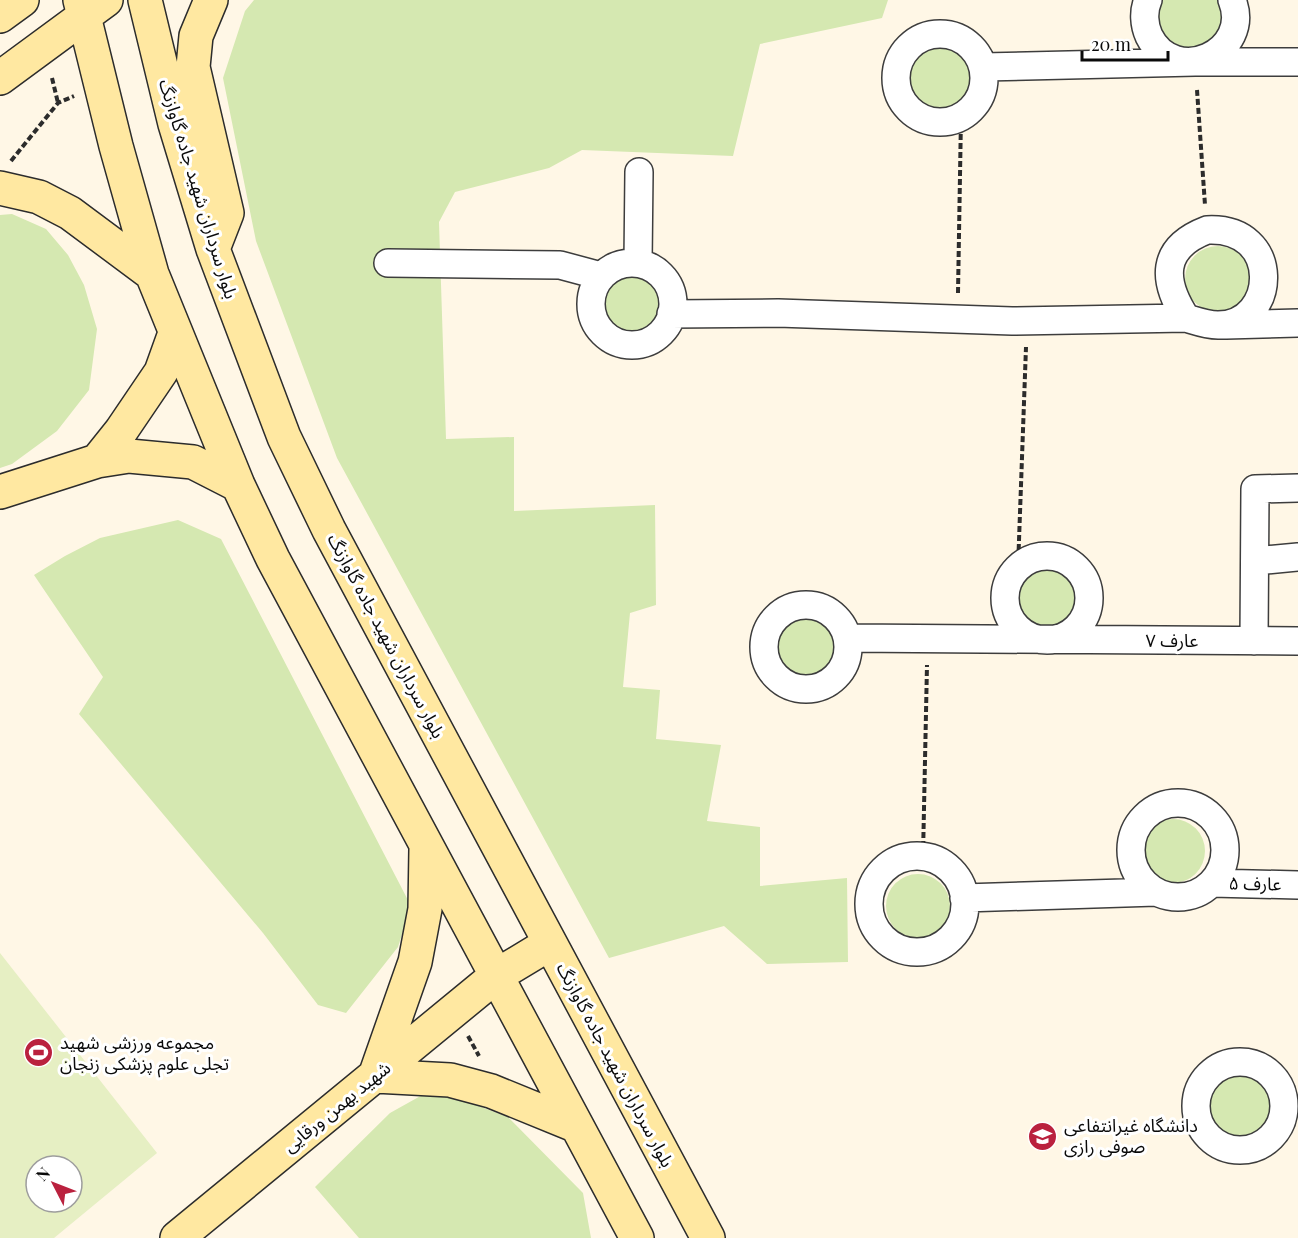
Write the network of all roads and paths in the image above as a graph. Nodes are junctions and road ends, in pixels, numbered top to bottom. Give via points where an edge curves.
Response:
1 (22, 0) edge
2 (146, 0) edge
3 (211, 0) edge
4 (1148, 0) edge
5 (1232, 0) edge
6 (90, 6) edge
7 (0, 16) edge
8 (1196, 62) junction
9 (1298, 63) edge
10 (983, 67) junction
11 (0, 78) edge
12 (961, 117) junction
13 (639, 172) dead end
14 (0, 188) edge
15 (1207, 231) junction
16 (213, 249) junction
17 (388, 263) dead end
18 (638, 263) junction
19 (152, 274) junction
20 (601, 276) junction
21 (671, 314) junction
22 (1186, 318) junction
23 (957, 319) junction
24 (1027, 320) junction
25 (1298, 323) edge
26 (1219, 325) junction
27 (175, 333) junction
28 (96, 461) junction
29 (238, 485) junction
30 (1298, 488) edge
31 (0, 492) edge
32 (1298, 557) edge
33 (1255, 561) junction
34 (1018, 568) junction
35 (848, 638) dead end
36 (927, 639) junction
37 (1045, 640) junction
38 (1254, 641) junction
39 (1298, 641) edge
40 (426, 847) junction
41 (923, 856) junction
42 (1212, 883) junction
43 (1298, 885) edge
44 (1156, 892) junction
45 (964, 898) junction
46 (549, 944) junction
47 (496, 976) junction
48 (375, 1076) junction
49 (577, 1126) junction
50 (1270, 1139) dead end
51 (1298, 1141) edge
52 (177, 1238) edge
53 (637, 1238) edge
54 (708, 1238) edge

1 - 7 main road
2 - 16 main road, بلوار سرداران شهید جاده گاوازنگ via 175,124
3 - 16 main road via 196,36 193,67 227,213
4 - 8 street via 1144,19 1155,46 1180,62
5 - 8 street via 1236,22 1231,36 1223,49
6 - 11 main road
6 - 19 main road
8 - 9 street
8 - 10 street
8 - 15 path
10 - 12 street via 981,96
10 - 12 street via 967,43 940,34 925,36 913,44 897,68 899,97 919,118 948,122
12 - 23 path
13 - 18 street
14 - 19 main road via 39,197 70,213
15 - 22 street via 1192,236 1172,259 1171,290
15 - 26 street via 1238,234 1260,256 1264,271 1258,301 1248,313
16 - 46 main road, بلوار سرداران شهید جاده گاوازنگ via 284,437 319,510
17 - 20 street via 560,265
18 - 20 street via 612,268
18 - 21 street via 662,276 669,287
19 - 27 main road
20 - 21 street via 594,288 592,314 602,332 618,343 645,343 666,326
21 - 23 street
22 - 24 street
22 - 26 street
23 - 24 street
24 - 34 path
25 - 26 street
27 - 28 main road via 161,372 121,432
27 - 29 main road
28 - 29 main road via 129,456 193,462
28 - 31 main road
29 - 40 main road via 273,559
30 - 33 street via 1255,489
32 - 33 street
33 - 38 street
34 - 37 street via 1010,579 1006,606 1020,630
34 - 37 street via 1036,558 1057,557 1070,562 1087,583 1090,597 1082,623 1059,639
35 - 36 street, عارف ۷
36 - 37 street, عارف ۷
36 - 41 path
37 - 38 street, عارف ۷
38 - 39 street, عارف ۷
40 - 47 main road
40 - 48 main road via 425,909 415,962
41 - 45 street via 951,870
41 - 45 street via 892,863 872,887 870,918 888,944 918,953 948,941 964,914
42 - 43 street, عارف ۵
42 - 44 street via 1185,897
42 - 44 street via 1225,855 1219,825 1194,806 1164,805 1139,824 1131,854 1143,882
44 - 45 street
46 - 47 main road, شهید بهمن ورقایی
46 - 54 main road, بلوار سرداران شهید جاده گاوازنگ
47 - 48 main road, شهید بهمن ورقایی
47 - 49 main road
48 - 49 main road via 450,1080 491,1091
48 - 52 main road, شهید بهمن ورقایی
49 - 53 main road
50 - 51 street

